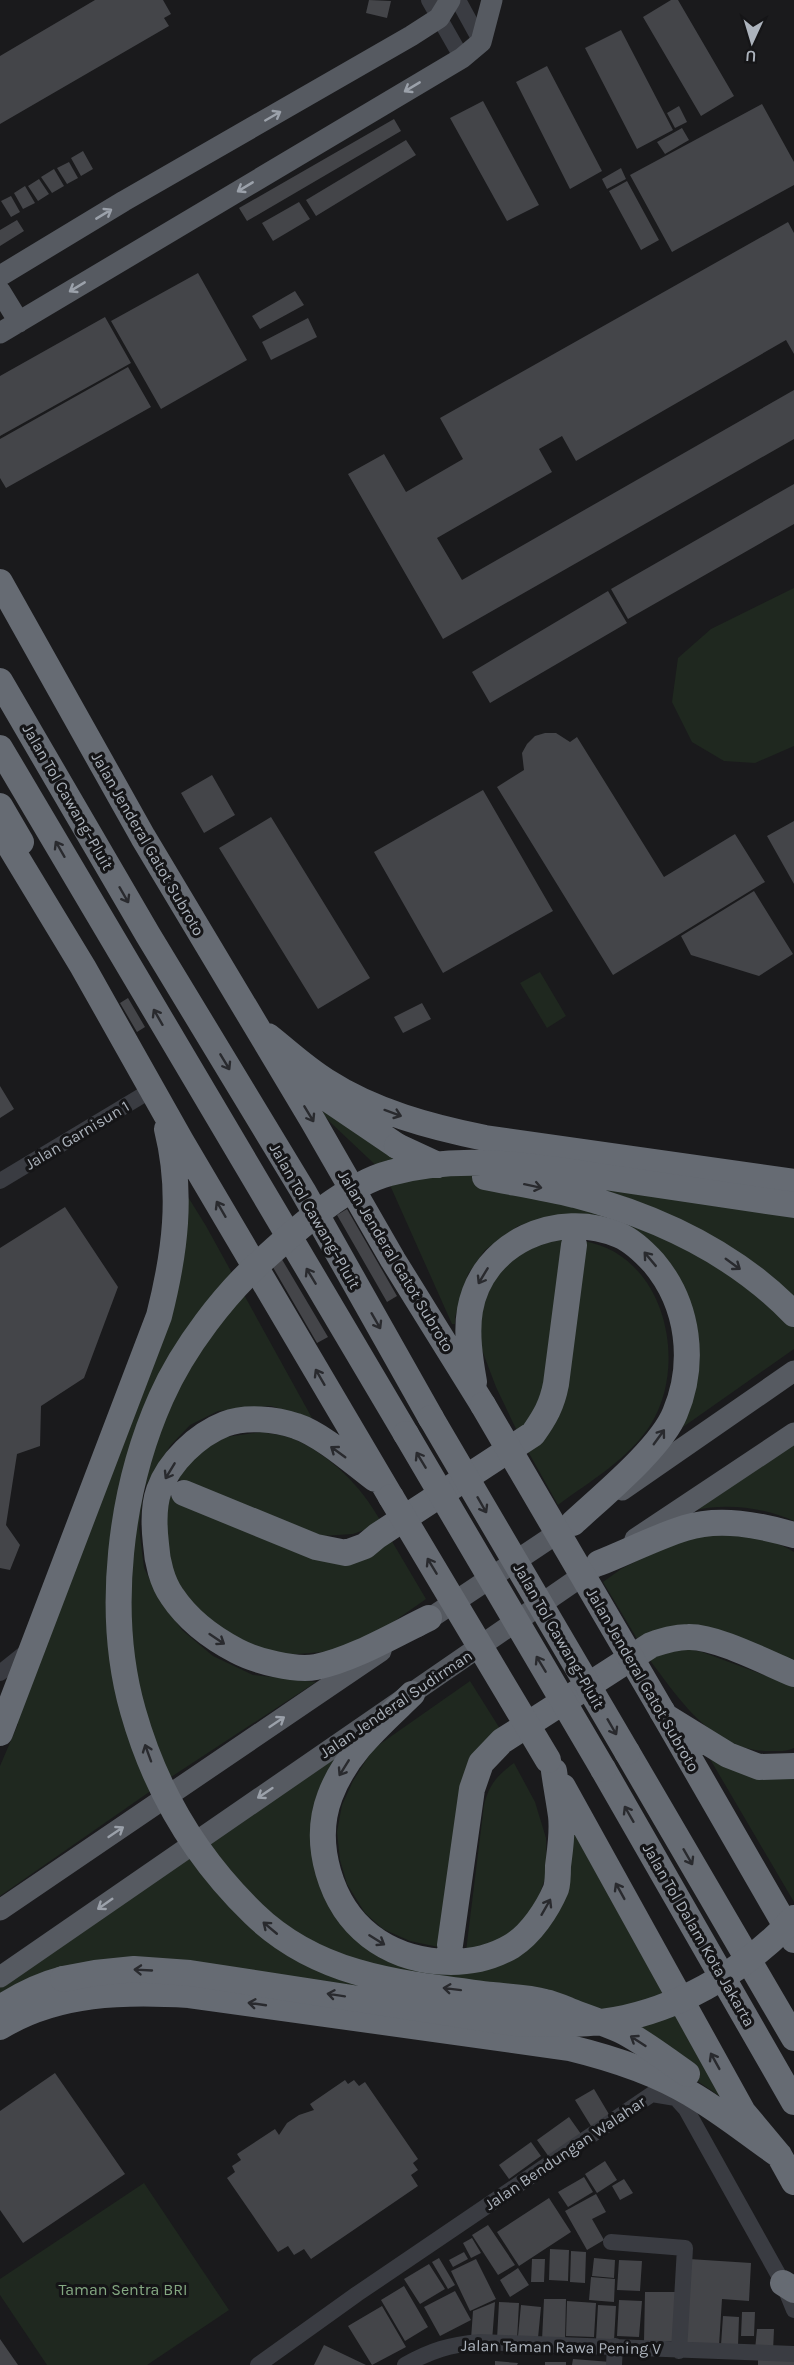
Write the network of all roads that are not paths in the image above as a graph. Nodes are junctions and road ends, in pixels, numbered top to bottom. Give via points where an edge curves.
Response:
1 (458, 0) edge
2 (492, 0) edge
3 (439, 6) edge
4 (481, 42) junction
5 (462, 58) junction
6 (0, 276) edge
7 (0, 291) edge
8 (19, 322) junction
9 (0, 333) edge
10 (0, 582) edge
11 (8, 605) edge
12 (0, 681) edge
13 (0, 748) edge
14 (0, 806) edge
15 (0, 830) edge
16 (256, 1026) junction
17 (278, 1064) junction
18 (153, 1090) junction
19 (0, 1181) edge
20 (794, 1182) edge
21 (794, 1205) edge
22 (574, 1245) dead end
23 (794, 1314) edge
24 (794, 1371) edge
25 (480, 1401) junction
26 (794, 1433) edge
27 (388, 1492) junction
28 (184, 1493) dead end
29 (573, 1523) junction
30 (794, 1534) edge
31 (599, 1563) junction
32 (429, 1618) junction
33 (34, 1646) junction
34 (0, 1673) edge
35 (794, 1674) edge
36 (412, 1694) junction
37 (663, 1714) junction
38 (0, 1733) edge
39 (627, 1752) joint
40 (551, 1766) junction
41 (794, 1766) edge
42 (603, 1769) joint
43 (0, 1910) edge
44 (794, 1918) edge
45 (794, 1940) edge
46 (450, 1945) dead end
47 (0, 1977) edge
48 (0, 2008) edge
49 (0, 2027) edge
50 (794, 2038) edge
51 (794, 2102) edge
52 (743, 2112) junction
53 (779, 2155) junction
54 (794, 2182) edge
55 (611, 2242) dead end
56 (788, 2287) edge
57 (794, 2310) edge
58 (615, 2346) junction
59 (679, 2350) junction
60 (792, 2351) edge
61 (712, 2358) edge
62 (258, 2365) edge
63 (405, 2365) edge
64 (614, 2365) edge

1 - 4 street
2 - 4 main road
3 - 5 street
6 -> 3 main road
4 - 5 main road
5 -> 8 main road
7 - 8 main road
8 - 9 main road
10 - 11 highway, Jalan Jenderal Gatot Subroto
11 - 16 highway, Jalan Jenderal Gatot Subroto
12 -> 39 highway, Jalan Tol Cawang–Pluit, bridge via 303,1191
42 -> 13 highway, Jalan Tol Cawang–Pluit, bridge
14 - 18 highway via 100,977
15 - 18 highway
16 - 17 highway, Jalan Jenderal Gatot Subroto
16 -> 20 highway via 326,1081 387,1112 436,1128 598,1158
17 -> 23 highway, bridge via 397,1146 442,1167 575,1195 636,1214 707,1246 776,1296
17 -> 25 highway, Jalan Jenderal Gatot Subroto
18 - 19 street, Jalan Garnisun 1
27 -> 18 highway
18 - 33 highway via 170,1141 177,1211 172,1265 115,1464
52 -> 21 highway, bridge via 622,2031 546,2002 385,1981 310,1954 255,1916 209,1866 160,1785 132,1710 121,1646 120,1562 140,1452 162,1395 194,1341 243,1278 300,1226 342,1196 385,1174 430,1165 492,1162
22 - 28 highway via 552,1406 533,1434 365,1546 346,1553 315,1547
24 - 29 main road
29 -> 25 highway via 655,1444 675,1415 684,1387 686,1331 679,1305 663,1275 642,1249 620,1235 571,1224 543,1229 513,1244 490,1264 476,1288 468,1330 470,1363
25 - 37 highway, Jalan Jenderal Gatot Subroto, bridge
26 - 31 main road, Jalan Jenderal Sudirman
27 -> 32 highway via 298,1426 263,1419 226,1424 194,1442 174,1464 159,1491 153,1525 158,1562 171,1595 194,1622 251,1658 278,1665 315,1668
40 -> 27 highway, bridge
29 - 32 main road
30 - 31 highway via 722,1522 686,1527
31 - 36 main road, Jalan Jenderal Sudirman
43 -> 32 main road
33 - 34 street
33 - 38 highway
35 - 46 highway via 712,1641 689,1637 668,1640 651,1645 502,1741 482,1763 472,1789
36 -> 40 highway via 367,1737 342,1769 323,1825 324,1858 333,1888 369,1936 390,1948 436,1962 467,1961 513,1945 532,1928 557,1887 561,1818
36 -> 47 main road, Jalan Jenderal Sudirman
37 - 41 highway via 728,1755 759,1767
37 - 45 highway, Jalan Jenderal Gatot Subroto
39 -> 50 highway, Jalan Tol Dalam Kota Jakarta
52 -> 40 highway
51 -> 42 highway, Jalan Tol Dalam Kota Jakarta
44 -> 48 highway, bridge via 732,1971 676,2002 624,2018 560,2025 514,2023 190,1973 134,1969 45,1984
53 -> 49 highway via 692,2094 603,2056 570,2048 189,1995 139,1992 56,2004 17,2016
52 - 53 highway
53 - 54 highway
55 - 59 street via 685,2248
56 - 57 street, Jalan Bendungan Walahar
56 - 62 street, Jalan Bendungan Walahar via 686,2109 676,2098 652,2094
58 - 59 street, Jalan Taman Rawa Pening V
58 - 63 street, Jalan Taman Rawa Pening V via 480,2342 429,2351
58 - 64 street
59 - 61 street, Jalan Taman Rawa Pening V
60 - 61 street, Jalan Taman Rawa Pening V

